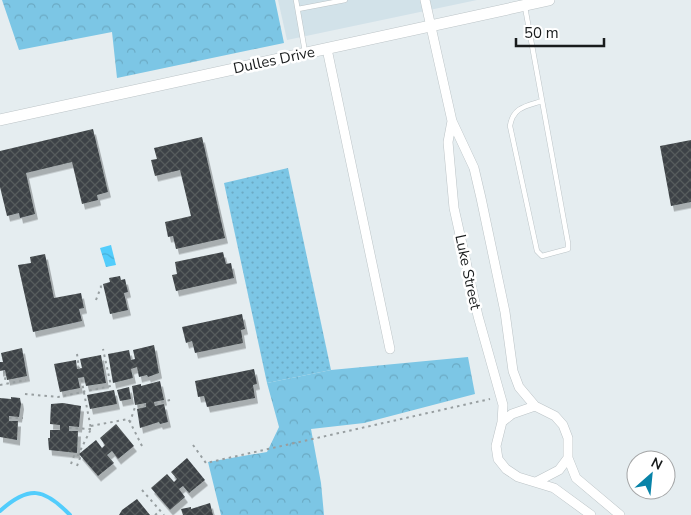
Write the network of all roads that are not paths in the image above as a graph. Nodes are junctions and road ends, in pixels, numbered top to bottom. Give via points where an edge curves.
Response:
1 (296, 0) edge
2 (345, 0) edge
3 (425, 0) edge
4 (548, 0) edge
5 (524, 5) junction
6 (298, 9) junction
7 (430, 25) junction
8 (327, 49) junction
9 (306, 54) junction
10 (542, 101) junction
11 (0, 120) edge
12 (452, 121) junction
13 (390, 349) dead end
14 (535, 406) junction
15 (502, 422) junction
16 (568, 458) junction
17 (536, 482) junction
18 (591, 515) edge
19 (620, 515) edge

1 - 6 lane
2 - 6 lane
3 - 7 street, Luke Street
4 - 5 street, Dulles Drive
5 - 7 street, Dulles Drive
5 - 10 lane
6 - 9 lane
7 - 8 street, Dulles Drive
7 - 12 street, Luke Street
8 - 9 street, Dulles Drive
8 - 13 street
9 - 11 street, Dulles Drive
10 - 10 lane via 568,249 542,256 537,251 510,126 514,112
12 - 14 street, Luke Street via 474,168 505,312 513,371 519,387
12 - 15 street, Luke Street via 448,142 454,208 489,363 503,405
14 - 15 street via 512,414
14 - 16 street, Luke Street via 555,416 563,425 568,438
15 - 17 street, Luke Street via 496,446 498,459 518,477
16 - 17 street via 559,470
16 - 19 street, Luke Street via 576,478
17 - 18 street, Luke Street via 554,488

